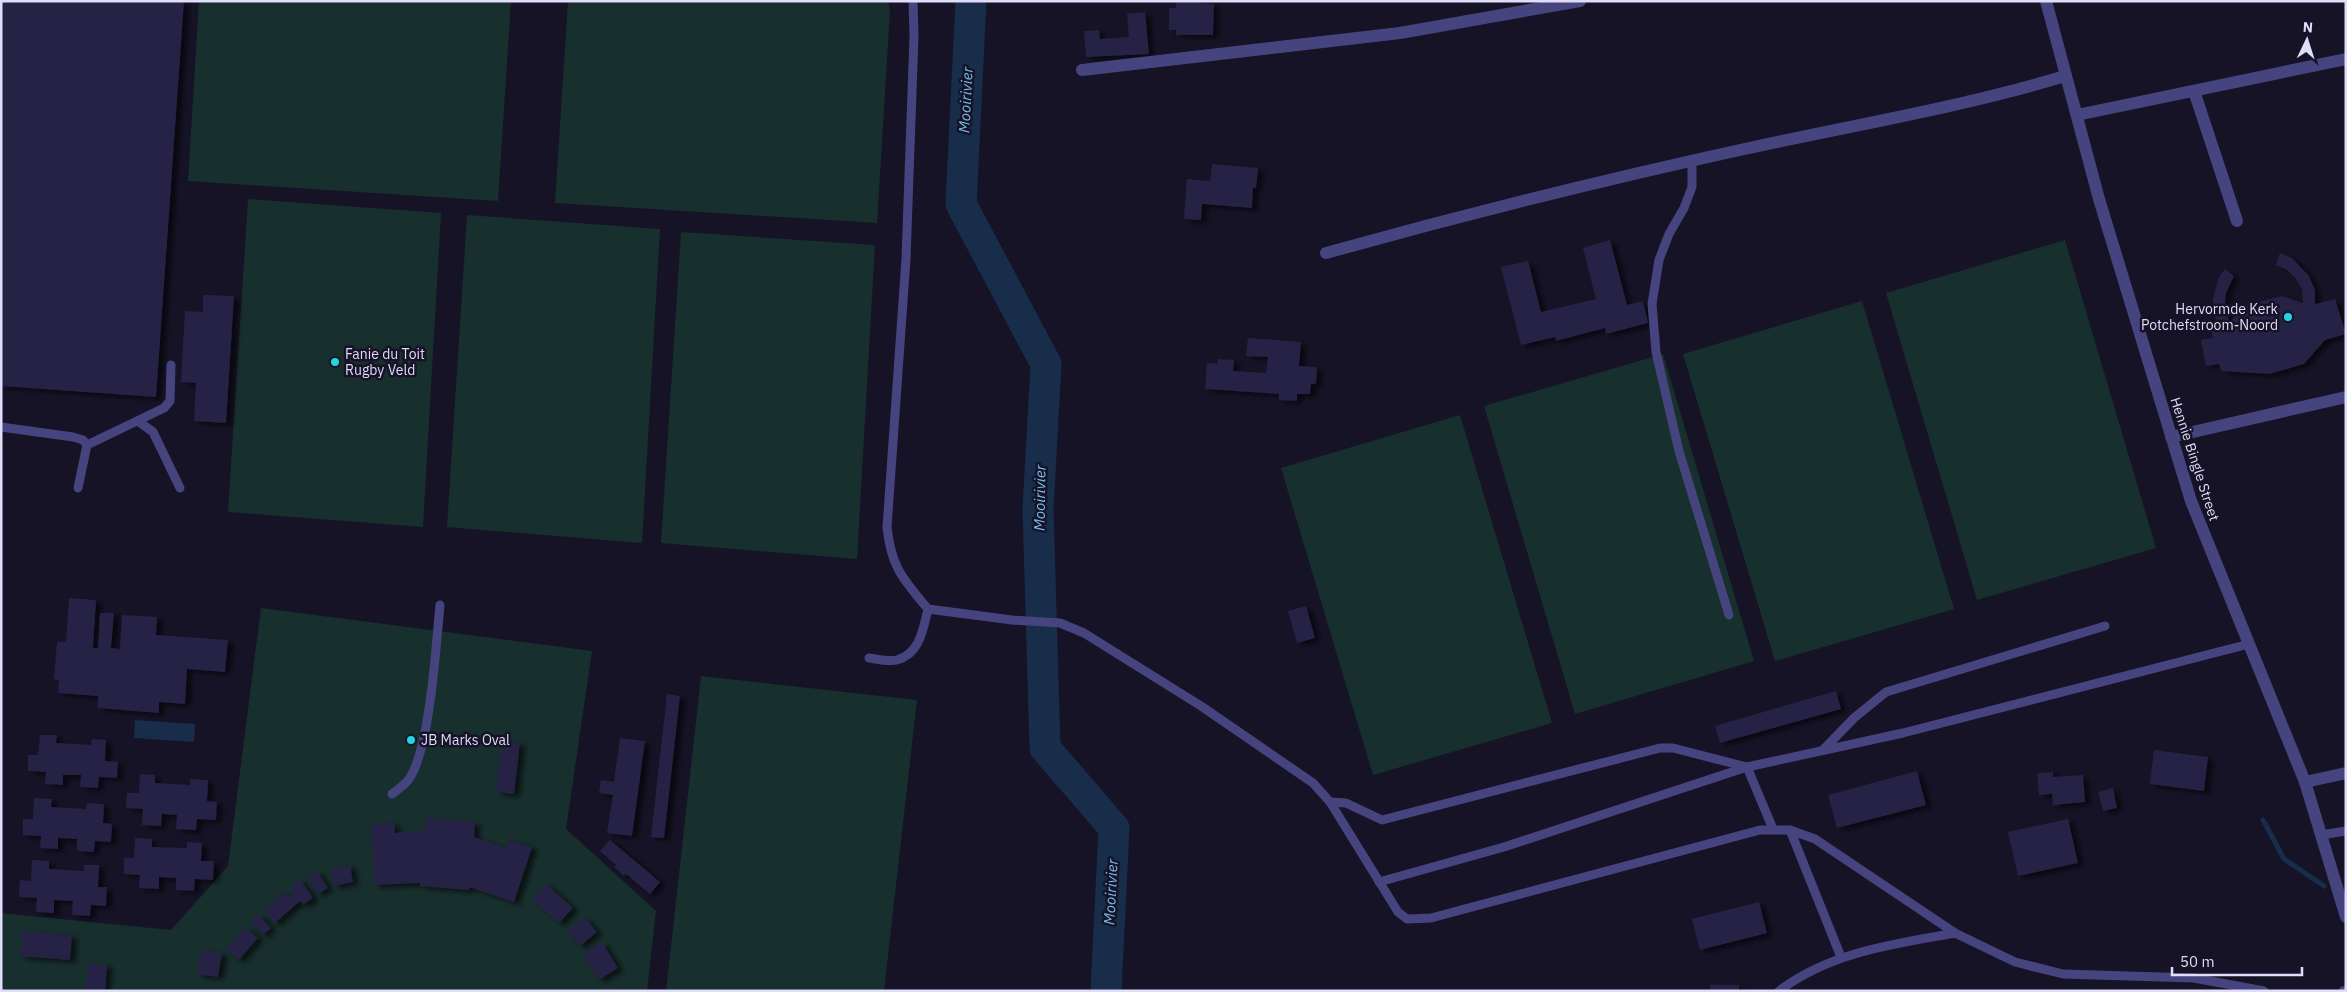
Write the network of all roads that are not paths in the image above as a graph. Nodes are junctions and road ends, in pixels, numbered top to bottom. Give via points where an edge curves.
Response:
1 (913, 1) edge
2 (1580, 1) edge
3 (2046, 1) edge
4 (2346, 59) edge
5 (1082, 70) dead end
6 (2065, 76) junction
7 (2194, 91) junction
8 (2077, 115) junction
9 (1692, 161) junction
10 (2237, 221) dead end
11 (1326, 253) dead end
12 (171, 364) dead end
13 (2346, 396) edge
14 (138, 420) junction
15 (1, 427) edge
16 (2171, 436) junction
17 (87, 445) junction
18 (78, 488) dead end
19 (180, 488) dead end
20 (440, 605) dead end
21 (928, 610) junction
22 (1729, 615) dead end
23 (2105, 626) dead end
24 (2249, 644) junction
25 (869, 658) dead end
26 (1824, 749) junction
27 (1747, 767) junction
28 (2346, 773) edge
29 (2305, 782) junction
30 (392, 794) dead end
31 (1330, 802) junction
32 (1773, 829) junction
33 (1790, 830) junction
34 (2346, 831) edge
35 (2322, 836) junction
36 (1379, 882) junction
37 (2346, 916) edge
38 (1955, 933) junction
39 (1841, 958) junction
40 (1779, 991) edge
41 (2264, 991) edge

1 - 21 lane via 906,259 887,527 892,561
2 - 5 street via 1400,33
3 - 6 street, Hennie Bingle Street
4 - 7 street
6 - 8 street, Hennie Bingle Street
6 - 9 street via 2009,93
7 - 8 street
7 - 10 street
8 - 16 street, Hennie Bingle Street
9 - 11 street
9 - 22 lane via 1692,187 1659,260 1652,304 1656,352 1679,451
12 - 14 lane via 170,401 164,408
13 - 16 street
14 - 17 lane
14 - 19 lane via 153,432
15 - 17 lane via 74,436
16 - 24 street, Hennie Bingle Street via 2190,501
17 - 18 lane
20 - 30 lane via 421,748 408,780
21 - 25 lane via 919,642 910,654 896,661
21 - 31 lane via 1060,623 1084,633 1218,716 1312,782
23 - 26 lane via 1886,692 1854,718
24 - 26 lane via 1903,733
24 - 29 street, Hennie Bingle Street
26 - 27 lane
27 - 31 lane via 1673,748 1660,748 1382,820 1346,803
27 - 32 lane
27 - 36 lane via 1504,847
28 - 29 street
29 - 35 street, Hennie Bingle Street
31 - 36 lane
32 - 33 lane
32 - 36 lane via 1431,918 1407,918 1398,912
33 - 38 lane via 1815,839
33 - 39 lane
34 - 35 lane
35 - 37 street, Hennie Bingle Street
38 - 39 lane
38 - 41 lane via 2014,962 2063,974 2194,978
39 - 40 lane via 1792,980

